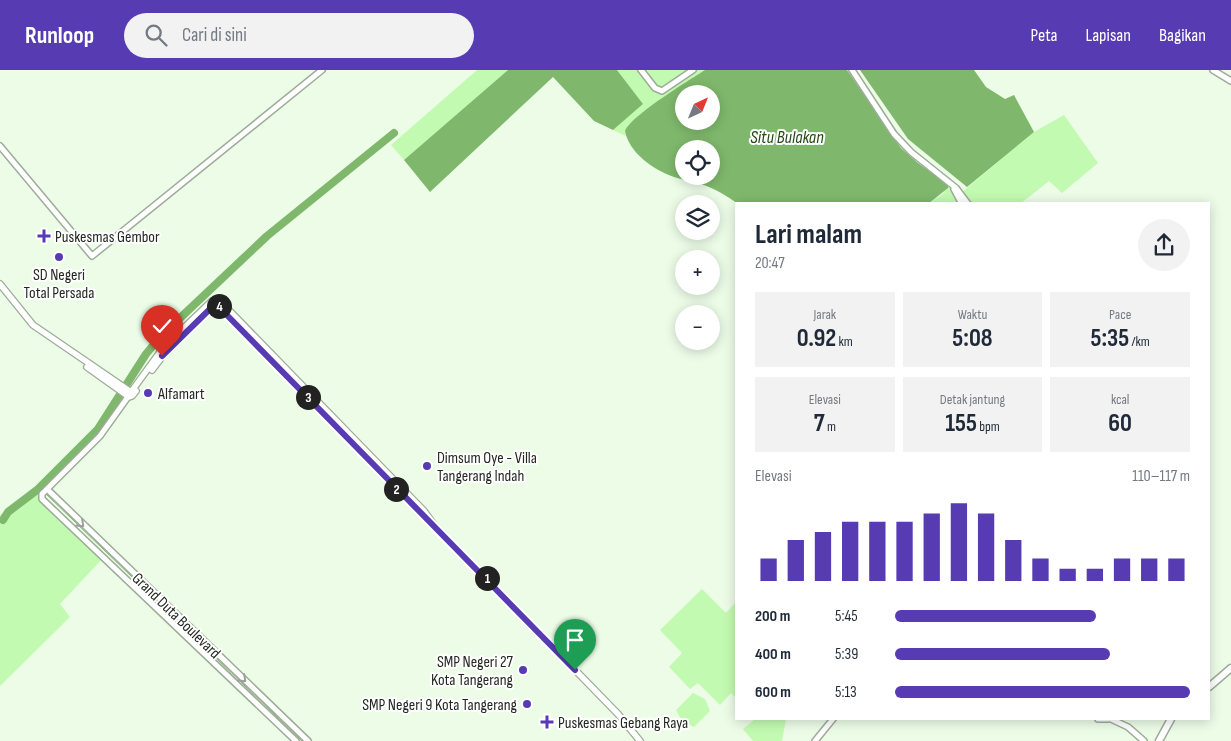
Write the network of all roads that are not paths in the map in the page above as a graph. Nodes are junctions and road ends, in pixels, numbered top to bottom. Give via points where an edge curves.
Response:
1 (322, 70) edge
2 (641, 70) edge
3 (694, 70) edge
4 (852, 70) edge
5 (1213, 70) edge
6 (1231, 82) edge
7 (0, 146) edge
8 (953, 186) junction
9 (961, 202) edge
10 (966, 202) edge
11 (0, 284) edge
12 (0, 290) edge
13 (117, 386) junction
14 (130, 394) junction
15 (44, 492) junction
16 (1231, 668) edge
17 (229, 671) junction
18 (1210, 686) edge
19 (832, 720) edge
20 (1112, 720) edge
21 (1170, 720) edge
22 (296, 741) edge
23 (308, 741) edge
24 (640, 741) edge
25 (815, 741) edge
26 (1144, 741) edge
27 (1159, 741) edge

1 - 7 street via 92,256
2 - 3 street via 655,88 662,91
4 - 8 street via 894,134
5 - 6 street
8 - 9 street
8 - 10 street
11 - 13 main road via 33,325
12 - 13 main road via 29,325
13 - 14 main road
14 - 15 street via 100,436
14 - 24 main road via 134,394 167,350 217,305 428,518 618,714
15 -> 17 street, Grand Duta Boulevard
15 - 17 street, Grand Duta Boulevard via 44,500
16 - 18 main road
17 - 22 street, Grand Duta Boulevard
17 -> 23 street, Grand Duta Boulevard
19 - 25 street
20 - 26 street via 1128,727
21 - 27 main road

